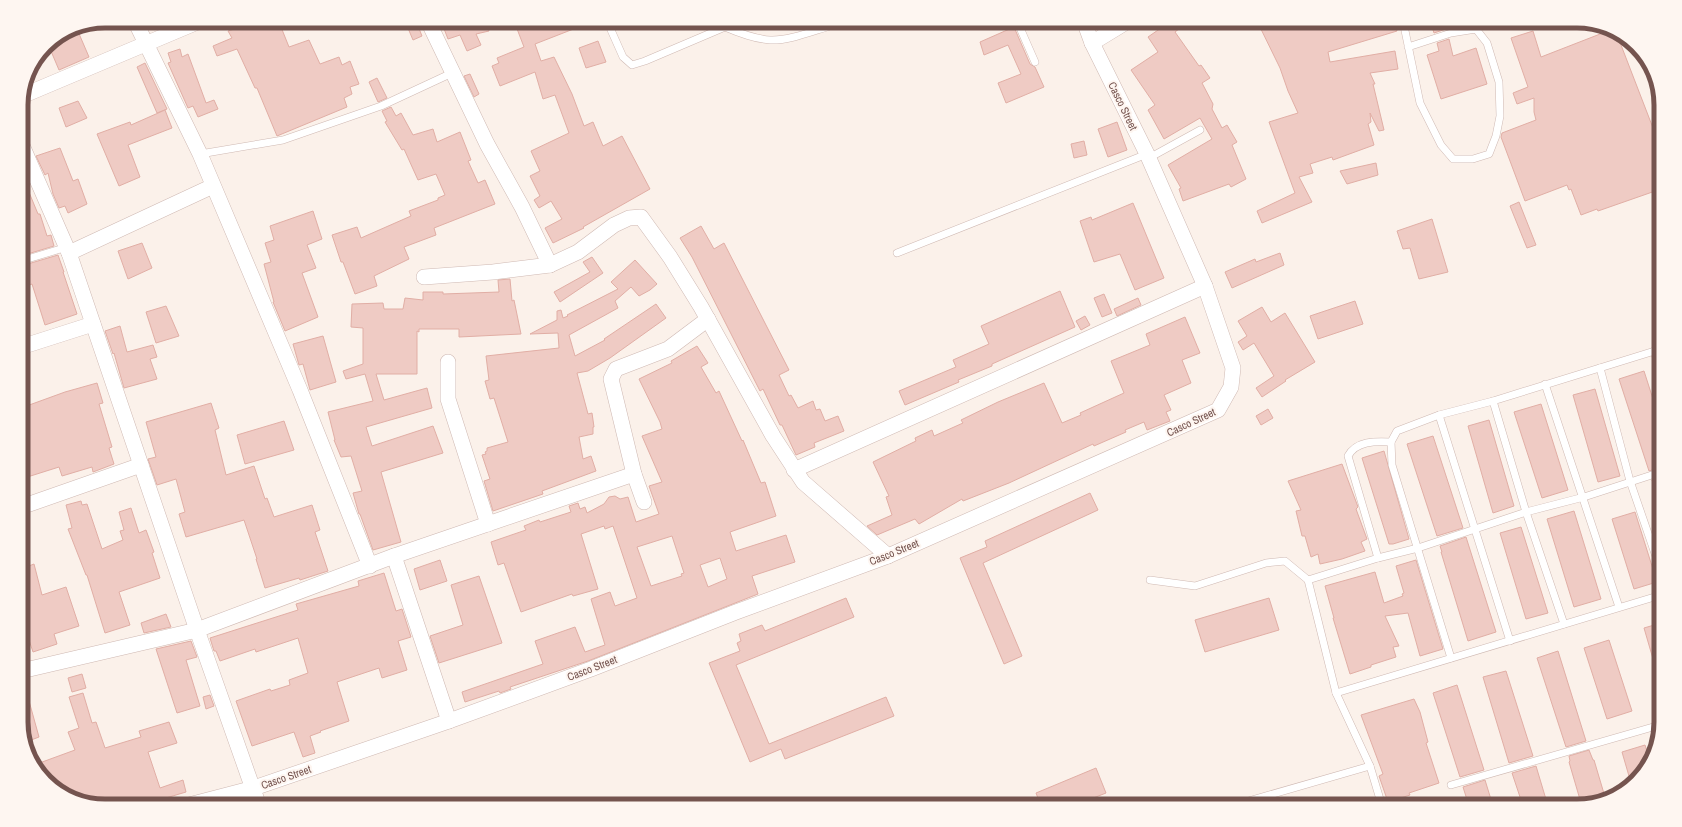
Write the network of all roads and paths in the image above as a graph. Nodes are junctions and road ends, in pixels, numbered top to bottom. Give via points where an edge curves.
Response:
1 (138, 28) edge
2 (183, 28) edge
3 (431, 28) edge
4 (610, 28) edge
5 (715, 28) edge
6 (732, 28) edge
7 (823, 28) edge
8 (1020, 28) edge
9 (1087, 28) edge
10 (1117, 28) edge
11 (1404, 28) edge
12 (146, 43) junction
13 (1092, 43) junction
14 (1408, 47) junction
15 (1035, 62) dead end
16 (452, 73) junction
17 (29, 93) edge
18 (1200, 130) dead end
19 (200, 154) junction
20 (1148, 156) junction
21 (28, 159) edge
22 (213, 186) junction
23 (68, 250) junction
24 (897, 253) dead end
25 (28, 259) edge
26 (550, 265) junction
27 (424, 277) dead end
28 (1205, 286) junction
29 (708, 319) junction
30 (92, 324) junction
31 (28, 345) edge
32 (1654, 351) edge
33 (448, 362) dead end
34 (1600, 368) junction
35 (1545, 384) junction
36 (1493, 401) junction
37 (1439, 415) junction
38 (1391, 442) junction
39 (141, 465) junction
40 (794, 470) junction
41 (634, 474) junction
42 (1654, 474) edge
43 (1630, 481) junction
44 (1584, 497) junction
45 (644, 502) dead end
46 (28, 505) edge
47 (1526, 512) junction
48 (488, 524) junction
49 (1474, 530) junction
50 (1418, 548) junction
51 (1654, 551) edge
52 (394, 556) junction
53 (888, 556) junction
54 (1378, 558) junction
55 (370, 566) junction
56 (1150, 580) dead end
57 (1308, 580) junction
58 (1654, 596) edge
59 (1619, 607) junction
60 (1564, 624) junction
61 (197, 630) junction
62 (1510, 640) junction
63 (1451, 658) junction
64 (28, 669) edge
65 (1336, 693) junction
66 (449, 721) junction
67 (1654, 727) edge
68 (1370, 766) junction
69 (1451, 785) dead end
70 (254, 788) junction
71 (212, 799) edge
72 (257, 799) edge
73 (1256, 799) edge
74 (1380, 799) edge

1 - 12 street
2 - 12 street
3 - 16 street
4 - 5 lane via 623,57 632,65
6 - 7 lane via 745,35 769,40 781,40
8 - 15 lane
9 - 13 street, Casco Street
10 - 13 street
11 - 14 lane
12 - 17 street
12 - 19 street
13 - 20 street, Casco Street
14 - 14 lane via 1420,102 1441,145 1453,159 1473,159 1488,154 1496,136 1500,116 1499,82 1487,43 1476,29 1451,33
16 - 19 lane via 381,106 283,140
16 - 26 street
18 - 20 lane
19 - 22 street
20 - 24 lane
20 - 28 street, Casco Street
21 - 23 street
22 - 23 street
22 - 55 street via 300,390
23 - 25 lane
23 - 30 street
26 - 27 street
26 - 29 street via 578,252 614,225 629,218 641,217 670,257
28 - 40 street
28 - 53 street, Casco Street via 1234,368 1230,387 1218,410
29 - 40 street
29 - 41 street via 668,349 616,369 611,379
30 - 31 street
30 - 39 street
32 - 34 lane
33 - 48 street via 448,399
34 - 35 lane
34 - 43 lane
35 - 36 lane
35 - 44 lane
36 - 37 lane
36 - 47 lane
37 - 38 lane via 1397,430
37 - 49 lane
38 - 50 lane via 1392,465
38 - 54 lane via 1374,441 1357,446 1348,456
39 - 46 street
39 - 61 street
40 - 53 street via 803,482
41 - 45 street
41 - 48 street
42 - 43 lane
43 - 44 lane
43 - 51 lane
44 - 47 lane
44 - 59 lane
47 - 49 lane
47 - 60 lane
48 - 52 street
49 - 50 lane
49 - 62 lane
50 - 54 lane
50 - 63 lane
52 - 55 street
52 - 66 street
53 - 66 street, Casco Street
54 - 57 lane
55 - 61 street
56 - 57 lane via 1195,586 1266,563 1285,562
57 - 65 lane
58 - 59 lane
59 - 60 lane
60 - 62 lane
61 - 64 street
61 - 70 street
62 - 63 lane
63 - 65 lane
65 - 68 lane
66 - 70 street, Casco Street
67 - 69 lane
68 - 73 lane
68 - 74 lane
70 - 71 street, Casco Street
70 - 72 street

